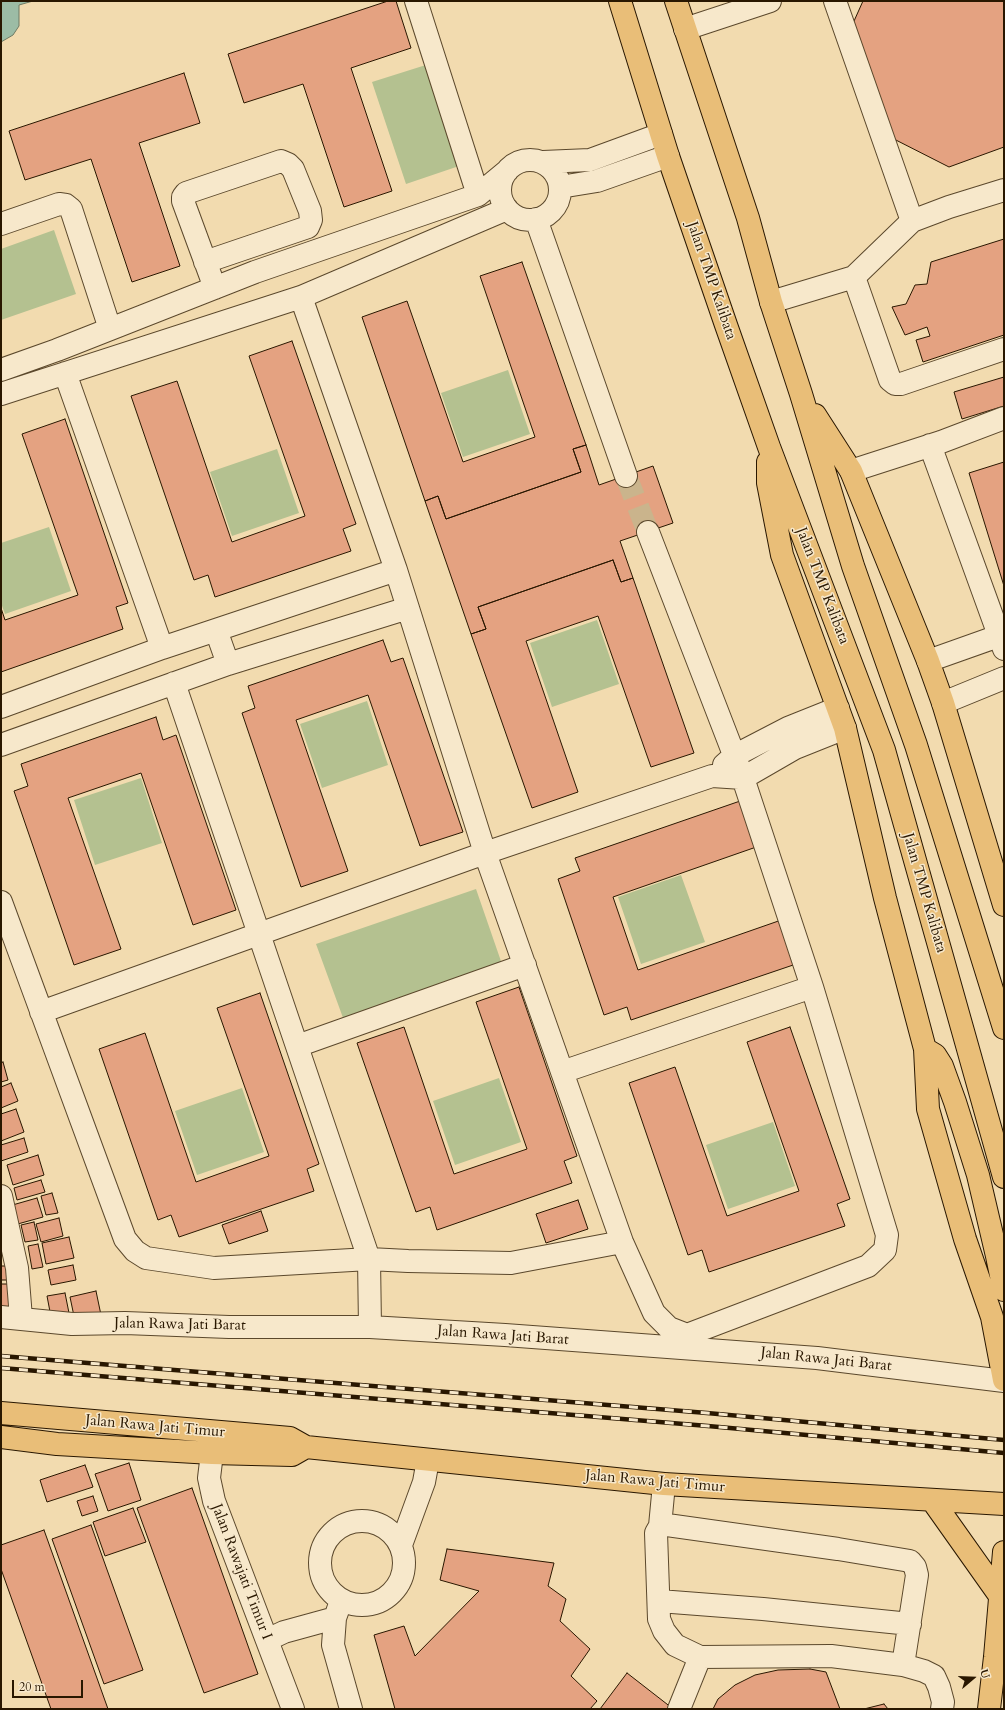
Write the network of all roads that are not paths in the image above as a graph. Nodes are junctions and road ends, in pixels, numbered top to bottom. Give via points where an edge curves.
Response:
1 (416, 1) edge
2 (620, 1) edge
3 (676, 1) edge
4 (770, 1) edge
5 (835, 1) edge
6 (685, 29) junction
7 (661, 134) junction
8 (668, 156) junction
9 (543, 162) junction
10 (507, 170) junction
11 (560, 187) junction
12 (1004, 190) edge
13 (478, 195) junction
14 (507, 209) junction
15 (536, 219) junction
16 (912, 221) junction
17 (1, 224) edge
18 (308, 227) junction
19 (318, 249) junction
20 (205, 262) junction
21 (854, 277) junction
22 (215, 288) junction
23 (301, 297) junction
24 (771, 302) junction
25 (110, 329) junction
26 (1004, 349) edge
27 (1, 370) edge
28 (65, 373) junction
29 (1, 394) edge
30 (801, 394) junction
31 (1004, 418) edge
32 (930, 445) junction
33 (769, 447) junction
34 (852, 471) junction
35 (626, 476) tunnel mouth
36 (648, 532) tunnel mouth
37 (396, 570) junction
38 (408, 608) junction
39 (216, 630) junction
40 (1002, 640) edge
41 (162, 648) junction
42 (928, 661) junction
43 (228, 664) junction
44 (1004, 678) edge
45 (174, 683) junction
46 (942, 703) junction
47 (1, 707) edge
48 (838, 708) junction
49 (845, 728) junction
50 (1, 745) edge
51 (734, 756) junction
52 (712, 776) junction
53 (743, 778) junction
54 (485, 853) junction
55 (1, 902) edge
56 (1004, 905) edge
57 (259, 934) junction
58 (525, 965) junction
59 (812, 987) junction
60 (41, 1012) junction
61 (1004, 1028) edge
62 (297, 1046) junction
63 (926, 1049) junction
64 (562, 1072) junction
65 (1004, 1177) edge
66 (1, 1196) edge
67 (622, 1242) junction
68 (369, 1259) junction
69 (1004, 1290) edge
70 (11, 1317) edge
71 (370, 1328) junction
72 (681, 1340) junction
73 (1004, 1380) edge
74 (1, 1414) edge
75 (210, 1432) junction
76 (1, 1437) edge
77 (306, 1448) junction
78 (212, 1453) junction
79 (428, 1460) junction
80 (667, 1485) junction
81 (932, 1500) junction
82 (1004, 1504) edge
83 (664, 1526) junction
84 (401, 1545) junction
85 (1004, 1552) edge
86 (1000, 1596) junction
87 (659, 1600) junction
88 (338, 1609) junction
89 (910, 1624) junction
90 (267, 1640) junction
91 (700, 1657) junction
92 (1000, 1664) edge
93 (904, 1666) junction
94 (293, 1709) edge
95 (351, 1709) edge
96 (679, 1709) edge
97 (942, 1709) edge
98 (989, 1709) edge

1 - 13 street
2 - 7 main road, Jalan TMP Kalibata
3 - 6 main road
4 - 6 street
5 - 16 street
6 - 24 main road via 748,218
7 - 8 main road, Jalan TMP Kalibata
7 - 9 street via 590,160
8 - 11 street via 597,180
8 - 33 main road, Jalan TMP Kalibata
9 - 10 street via 522,161
9 - 11 street via 557,177
10 - 13 street
10 - 14 street via 501,181 500,191
11 - 15 street via 556,204 544,216
12 - 16 street
13 - 19 street
14 - 15 street via 515,216
14 - 23 street
15 - 35 street
16 - 21 street
17 - 25 street via 59,204 71,209
18 - 19 street
18 - 20 street
18 - 20 street via 311,220 310,212 292,169 281,161 186,193 183,201
19 - 22 street
20 - 22 street
21 - 24 street
21 - 26 street via 890,380 895,384
22 - 25 street
23 - 28 street
23 - 37 street
24 - 30 main road
25 - 27 street
28 - 29 street
28 - 41 street
30 - 34 main road
30 - 61 main road via 853,566 916,745
31 - 32 street
32 - 34 street
32 - 40 street
33 - 48 main road via 768,483 782,555
33 - 65 main road, Jalan TMP Kalibata via 884,750
34 - 42 main road
36 - 51 street
37 - 38 street
37 - 39 street
38 - 43 street
38 - 54 street
39 - 41 street
39 - 43 street
40 - 42 street
41 - 47 street
42 - 46 main road
43 - 45 street
44 - 46 street
45 - 50 street
45 - 57 street
46 - 56 main road
48 - 49 main road
48 - 51 street via 788,728
49 - 53 street via 795,748
49 - 63 main road via 885,898
51 - 52 street
51 - 53 street
52 - 53 street
52 - 54 street
53 - 59 street
54 - 57 street
54 - 58 street
55 - 60 street
57 - 60 street
57 - 62 street
58 - 62 street
58 - 64 street
59 - 64 street
59 - 72 street via 887,1235 885,1250 868,1266
60 - 68 street via 126,1239 135,1251 146,1258 214,1268
62 - 68 street
63 - 69 main road via 935,1055 942,1066 955,1102 978,1175
63 - 73 main road via 928,1109 965,1239 992,1317
64 - 67 street
66 - 70 street via 17,1268
67 - 68 street via 512,1263
67 - 72 street via 654,1313
68 - 71 street
70 - 71 street, Jalan Rawa Jati Barat via 72,1324
71 - 72 street, Jalan Rawa Jati Barat
72 - 73 street, Jalan Rawa Jati Barat
74 - 75 main road, Jalan Rawa Jati Timur
75 - 77 main road, Jalan Rawa Jati Timur via 290,1438
75 - 78 street, Jalan Rawajati Timur I
76 - 78 main road, Jalan Rawa Jati Timur via 57,1444
77 - 78 main road, Jalan Rawa Jati Timur via 292,1455
77 - 79 main road, Jalan Rawa Jati Timur
78 - 90 street, Jalan Rawajati Timur I via 210,1478 214,1501
79 - 80 main road, Jalan Rawa Jati Timur
79 - 84 street via 424,1482
80 - 81 main road, Jalan Rawa Jati Timur
80 - 83 street
81 - 82 main road, Jalan Rawa Jati Timur
81 - 86 main road
83 - 87 street via 656,1533
83 - 89 street via 910,1561 917,1576
84 - 88 street via 405,1566 398,1587 383,1602
84 - 88 street via 389,1529 370,1521 350,1522 333,1532 322,1548 319,1568
85 - 86 main road
86 - 92 main road
87 - 89 street
87 - 91 street via 659,1620 664,1630 675,1645
88 - 90 street
88 - 95 street via 333,1645
89 - 93 street
90 - 94 street, Jalan Rawajati Timur I
91 - 93 street via 831,1656
91 - 96 street
92 - 98 main road
93 - 97 street via 934,1676 943,1702

